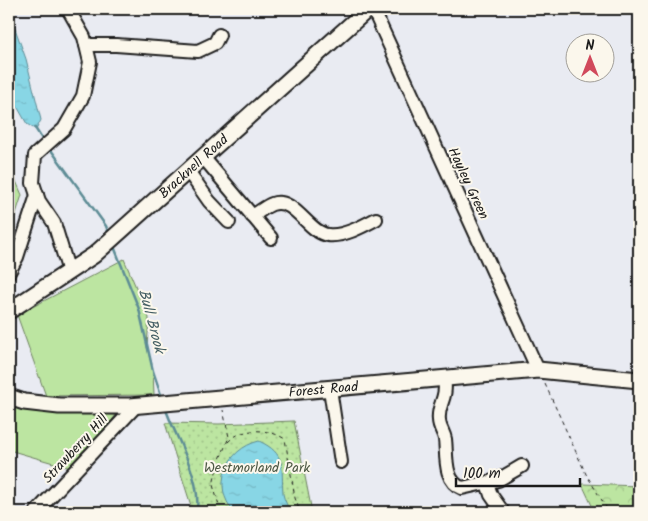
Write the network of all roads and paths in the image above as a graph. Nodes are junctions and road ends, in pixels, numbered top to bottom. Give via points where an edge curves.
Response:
1 (68, 9) edge
2 (368, 9) edge
3 (373, 9) edge
4 (219, 35) dead end
5 (86, 45) junction
6 (203, 157) junction
7 (188, 171) junction
8 (37, 195) junction
9 (252, 216) junction
10 (376, 220) dead end
11 (229, 222) dead end
12 (271, 238) dead end
13 (13, 258) edge
14 (9, 272) edge
15 (69, 272) junction
16 (9, 311) edge
17 (538, 370) junction
18 (444, 378) junction
19 (639, 380) edge
20 (330, 389) junction
21 (9, 397) edge
22 (221, 398) junction
23 (137, 405) junction
24 (228, 442) junction
25 (341, 462) dead end
26 (522, 466) dead end
27 (487, 482) junction
28 (36, 512) edge
29 (221, 512) edge
30 (300, 512) edge
31 (503, 512) edge
32 (609, 512) edge

1 - 5 street
2 - 6 main road, Bracknell Road
3 - 17 street, Hayley Green
4 - 5 street via 215,43 198,51
5 - 8 street via 90,62 83,96 64,129 35,155 33,183
6 - 7 main road, Bracknell Road
6 - 9 street
7 - 11 street
7 - 15 main road, Bracknell Road
8 - 13 street
8 - 15 street via 54,223
9 - 10 street via 273,204 283,204 326,235 343,233
9 - 12 street
13 - 14 street
15 - 16 main road, Bracknell Road
17 - 18 main road, Forest Road
17 - 19 main road, Forest Road
17 - 32 path via 586,474
18 - 20 main road, Forest Road
18 - 27 street via 446,396 439,420 451,476 462,488
20 - 22 main road, Forest Road
20 - 25 street
21 - 23 main road, Forest Road via 59,406
22 - 23 main road, Forest Road
22 - 24 path
23 - 28 street, Strawberry Hill
24 - 29 path via 213,485
24 - 30 path via 233,437 257,430 276,433 284,439
26 - 27 street
27 - 31 street via 491,495

